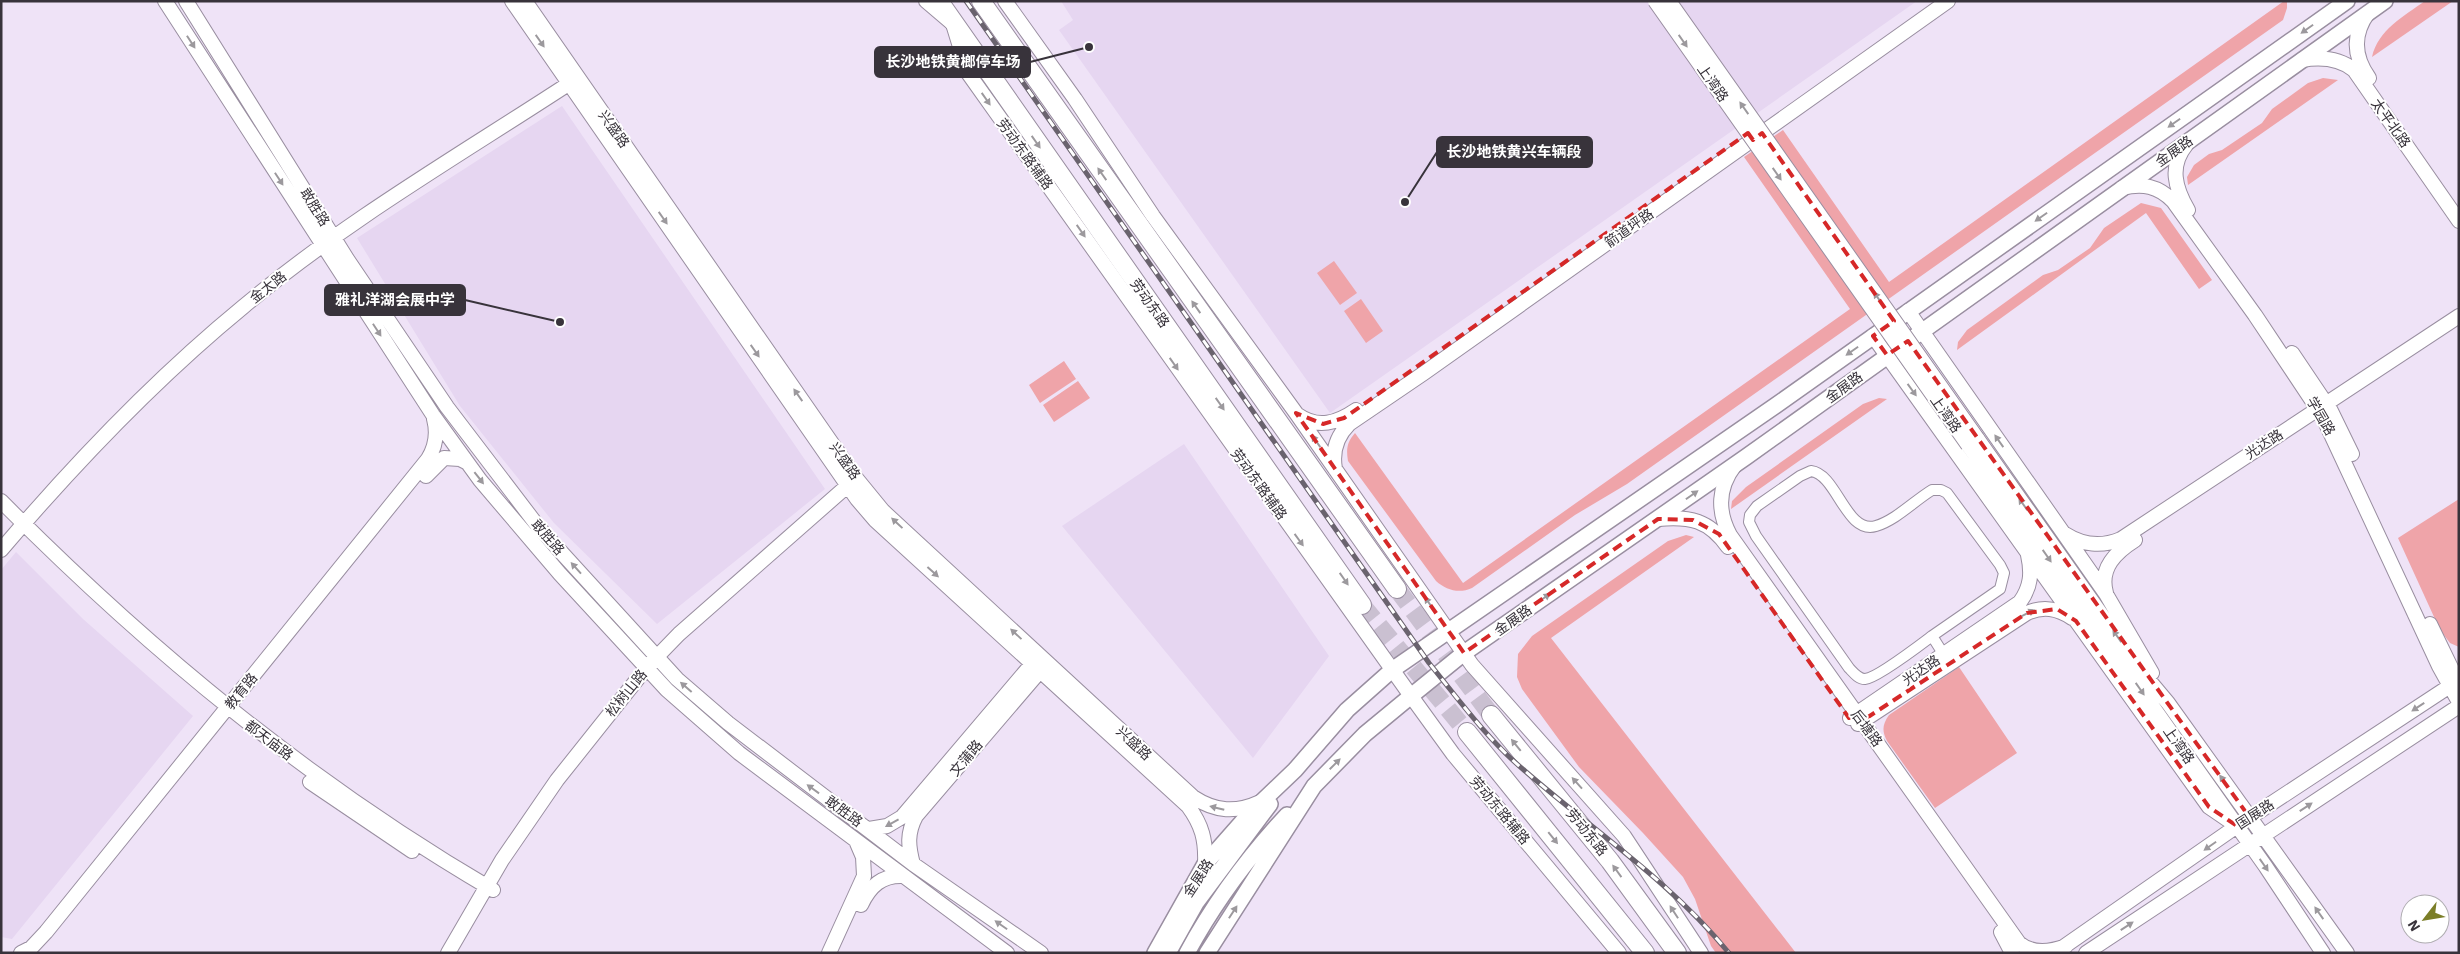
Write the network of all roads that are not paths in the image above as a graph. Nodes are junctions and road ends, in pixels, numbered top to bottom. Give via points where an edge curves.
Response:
1 (165, 1) edge
2 (186, 1) edge
3 (512, 1) edge
4 (525, 1) edge
5 (926, 1) edge
6 (939, 1) edge
7 (980, 1) edge
8 (990, 1) edge
9 (1004, 1) edge
10 (1655, 1) edge
11 (1669, 1) edge
12 (1934, 1) edge
13 (1948, 1) edge
14 (2346, 1) edge
15 (2385, 1) edge
16 (2368, 13) junction
17 (953, 24) junction
18 (1006, 38) junction
19 (2302, 60) junction
20 (571, 77) junction
21 (2189, 140) junction
22 (2122, 188) junction
23 (2459, 206) edge
24 (2459, 221) edge
25 (332, 235) junction
26 (321, 244) junction
27 (1908, 311) junction
28 (2459, 316) edge
29 (2459, 327) edge
30 (1922, 330) junction
31 (1873, 336) junction
32 (1887, 355) junction
33 (2324, 410) junction
34 (1296, 413) junction
35 (433, 415) junction
36 (1972, 442) junction
37 (466, 462) junction
38 (1736, 463) junction
39 (1336, 469) junction
40 (854, 485) junction
41 (1, 501) edge
42 (1, 512) edge
43 (1658, 519) junction
44 (18, 523) junction
45 (2062, 532) junction
46 (1, 537) edge
47 (1, 550) edge
48 (2026, 550) junction
49 (1397, 589) tunnel mouth
50 (2106, 594) junction
51 (1362, 605) tunnel mouth
52 (2076, 621) junction
53 (1448, 631) junction
54 (1932, 636) junction
55 (1464, 653) junction
56 (1944, 654) junction
57 (660, 660) junction
58 (1040, 663) junction
59 (1392, 670) junction
60 (650, 671) junction
61 (2456, 683) edge
62 (1411, 696) junction
63 (2459, 702) edge
64 (2168, 703) junction
65 (2459, 706) edge
66 (228, 714) junction
67 (1491, 715) tunnel mouth
68 (1856, 720) junction
69 (1467, 732) tunnel mouth
70 (1295, 770) junction
71 (1314, 786) junction
72 (1263, 800) junction
73 (2250, 818) junction
74 (2237, 826) junction
75 (869, 830) junction
76 (2263, 836) junction
77 (857, 842) junction
78 (2250, 845) junction
79 (913, 864) junction
80 (1205, 864) junction
81 (903, 876) junction
82 (488, 892) junction
83 (2061, 949) edge
84 (21, 953) edge
85 (40, 953) edge
86 (448, 953) edge
87 (458, 953) edge
88 (828, 953) edge
89 (838, 953) edge
90 (1008, 953) edge
91 (1042, 953) edge
92 (1156, 953) edge
93 (1168, 953) edge
94 (1187, 953) edge
95 (1207, 953) edge
96 (1618, 953) edge
97 (1645, 953) edge
98 (1677, 953) edge
99 (1701, 953) edge
100 (2012, 953) edge
101 (2086, 953) edge
102 (2324, 953) edge
103 (2347, 953) edge

1 -> 26 street, 敢胜路
2 - 25 street, 敢胜路
3 -> 20 street, 兴盛路
4 - 20 street, 兴盛路
5 - 17 street
6 - 17 highway, 劳动东路
7 - 18 highway
8 - 18 street
9 - 34 street via 1075,99 1153,216
10 -> 36 street, 上湾路, bridge
36 -> 11 street, 上湾路, bridge
12 - 34 street, 箭道坪路 via 1344,418 1323,424 1313,423
13 - 39 street, 箭道坪路 via 1349,424 1334,450
14 -> 27 main road, 金展路
15 - 16 main road, 金展路
16 - 19 main road, 金展路
16 - 23 street, 太平北路 via 2360,25 2356,45 2361,65
17 -> 51 highway, 劳动东路
17 -> 59 street, 劳动东路辅路 via 968,73
49 -> 18 highway
19 - 21 main road, 金展路
19 - 24 street, 太平北路 via 2333,60 2354,70
20 - 25 street, 金太路
20 - 40 street, 兴盛路
21 - 22 main road, 金展路
21 - 33 street, 学园路 via 2176,164 2179,193
22 - 30 main road, 金展路
22 - 33 street, 学园路 via 2141,184 2166,193
25 - 26 street, 金太路
57 -> 25 street, 敢胜路 via 540,528 447,407
26 -> 35 street, 敢胜路
26 - 44 street, 金太路 via 238,301 136,390 81,446
27 - 30 street, 上湾路
27 - 31 main road, 金展路
28 - 33 street, 光达路
29 - 33 street, 光达路
30 - 32 main road, 金展路
45 -> 30 street, 上湾路
31 - 32 street, 上湾路
31 -> 53 main road, 金展路
32 - 38 main road, 金展路
32 -> 48 street, 上湾路
33 - 45 street, 光达路 via 2121,539 2103,545 2073,539
33 - 50 street, 光达路 via 2120,550 2112,558 2105,575
33 - 61 street, 学园路
39 -> 34 street
35 - 37 street, 敢胜路
35 - 66 street, 教育路 via 437,433 428,460
64 -> 36 street, 上湾路
36 -> 74 street, 上湾路
37 -> 60 street, 敢胜路 via 560,574
37 - 66 street, 教育路 via 444,458 431,469
43 -> 38 main road, 金展路
38 - 68 street, 后塘路 via 1722,493 1720,510 1725,527
53 -> 39 street
40 - 57 street, 松树山路
40 - 58 street, 兴盛路
41 - 44 street, 都天庙路
42 - 44 street, 都天庙路
55 -> 43 main road, 金展路
43 - 68 street, 后塘路 via 1693,520 1720,534
44 - 46 street, 金太路
44 - 47 street, 金太路
44 - 66 street, 都天庙路
45 - 50 street, 上湾路
48 - 52 street, 上湾路
48 - 56 street, 光达路 via 2031,575 2020,602
50 - 64 street, 上湾路
68 -> 52 street, 光达路 via 2027,613 2050,608 2064,612
52 - 74 street, 上湾路 via 2209,807
53 - 55 street
53 - 59 main road, 金展路
54 - 54 street via 1994,594 2003,582 2004,573 2000,565 1948,493 1932,490 1871,527 1855,519 1822,474 1811,471 1752,510 1749,522 1756,536 1849,668 1860,678 1877,674
54 - 56 street
55 - 62 main road, 金展路
99 -> 55 street via 1624,836
56 - 68 street, 光达路
57 - 60 street, 松树山路
75 -> 57 street, 敢胜路 via 728,723
72 -> 58 street, 兴盛路 via 1249,807 1226,810 1215,809 1193,798
58 -> 75 street, 文蒲路 via 902,817 887,826
58 - 79 street, 文蒲路 via 916,816 908,840
58 - 80 street, 兴盛路 via 1188,806 1203,830
59 - 62 street, 劳动东路辅路
59 - 70 main road, 金展路 via 1347,710
60 - 77 street, 敢胜路 via 739,753
60 - 82 street, 松树山路 via 557,780
61 - 63 street, 学园路
61 -> 73 street, 国展路
71 -> 62 main road, 金展路 via 1365,734
62 - 96 street, 劳动东路辅路 via 1453,754
73 -> 64 street, 上湾路
76 -> 65 street, 国展路
66 - 82 street, 都天庙路
66 - 84 street, 教育路 via 46,932 31,948
66 - 85 street, 教育路
98 -> 67 highway, 劳动东路 via 1610,861
68 - 83 street, 后塘路 via 2019,943 2025,949 2039,952
68 - 100 street, 后塘路
69 -> 97 highway
70 - 72 main road, 金展路
70 - 93 main road, 金展路 via 1196,904
71 - 94 main road, 金展路 via 1264,840 1210,914
95 -> 71 main road, 金展路
72 - 80 main road, 金展路
73 - 74 street, 国展路
73 - 76 street, 上湾路
74 - 78 street, 上湾路
74 -> 83 street, 国展路
75 - 79 street, 敢胜路
76 - 78 street, 国展路
103 -> 76 street, 上湾路
77 - 81 street, 敢胜路
77 - 88 street via 863,857 864,876
101 -> 78 street, 国展路
78 -> 102 street, 上湾路
91 -> 79 street, 敢胜路
80 - 92 main road, 金展路
81 - 89 street via 889,876 866,894
81 - 90 street, 敢胜路
82 - 86 street, 松树山路
82 - 87 street, 松树山路

